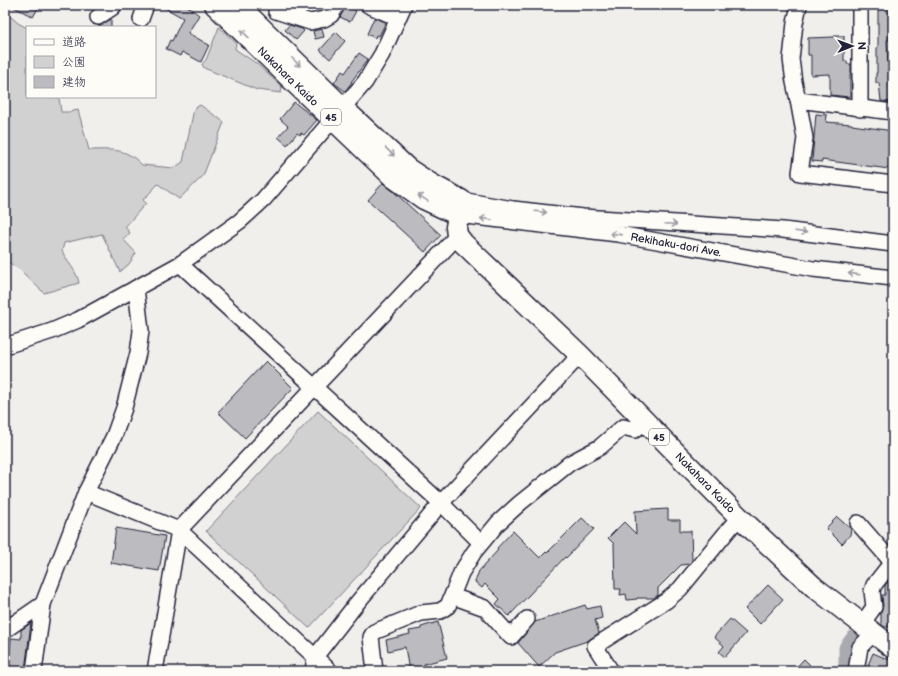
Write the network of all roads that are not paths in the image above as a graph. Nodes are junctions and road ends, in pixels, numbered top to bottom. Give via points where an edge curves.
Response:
1 (114, 5) edge
2 (146, 5) edge
3 (215, 5) edge
4 (238, 5) edge
5 (337, 5) edge
6 (368, 5) edge
7 (799, 5) edge
8 (860, 5) edge
9 (276, 11) dead end
10 (401, 11) edge
11 (98, 17) dead end
12 (141, 19) dead end
13 (798, 100) junction
14 (860, 109) junction
15 (893, 112) edge
16 (338, 114) junction
17 (893, 184) edge
18 (460, 208) junction
19 (457, 235) junction
20 (893, 244) edge
21 (180, 264) junction
22 (893, 278) edge
23 (136, 288) junction
24 (5, 346) edge
25 (580, 355) junction
26 (315, 388) junction
27 (644, 422) junction
28 (86, 492) junction
29 (441, 503) junction
30 (739, 517) junction
31 (858, 523) dead end
32 (179, 530) junction
33 (481, 544) junction
34 (452, 596) junction
35 (43, 604) junction
36 (527, 619) dead end
37 (868, 629) junction
38 (5, 630) edge
39 (893, 648) edge
40 (314, 664) edge
41 (34, 671) edge
42 (155, 671) edge
43 (330, 671) edge
44 (375, 671) edge
45 (611, 671) edge
46 (856, 671) edge

1 - 11 street
2 - 12 street
16 -> 3 main road, Nakahara Kaido / 45 via 298,86
4 -> 16 main road, Nakahara Kaido / 45
5 - 9 street via 324,19 310,22
6 - 10 street
7 - 13 street via 791,59
8 - 14 street
10 - 16 street via 382,54 365,82
13 - 14 street
13 - 17 street via 805,138 800,173
14 - 15 street
16 - 18 main road, Nakahara Kaido / 45
16 - 21 street via 263,200 240,221
18 - 19 main road
18 -> 20 street, Rekihaku-dori Ave. via 512,209 583,217 783,230
22 -> 18 street, Rekihaku-dori Ave. via 813,269
19 - 25 main road, Nakahara Kaido / 45
19 - 26 street
21 - 23 street
21 - 26 street
23 - 24 street via 78,320
23 - 28 street via 141,331 138,353 114,436
25 - 27 main road, Nakahara Kaido / 45
25 - 29 street
26 - 29 street
26 - 32 street
27 - 30 main road, Nakahara Kaido / 45
27 - 33 street via 635,430 623,427 600,447 570,463 498,523
28 - 32 street
28 - 35 street
29 - 33 street
29 - 40 street via 357,603
30 - 37 main road, Nakahara Kaido / 45 via 814,587
30 - 45 street via 680,589 666,601 595,646
31 - 37 street via 892,562 874,585 874,607
32 - 40 street
32 - 42 street
33 - 34 street via 461,573
34 - 36 street via 485,608 511,637
34 - 44 street via 448,606 440,611 421,613 374,632 370,637
35 - 38 street
35 - 41 street
37 - 39 main road, Nakahara Kaido / 45
37 - 46 street via 860,647
40 - 43 street

